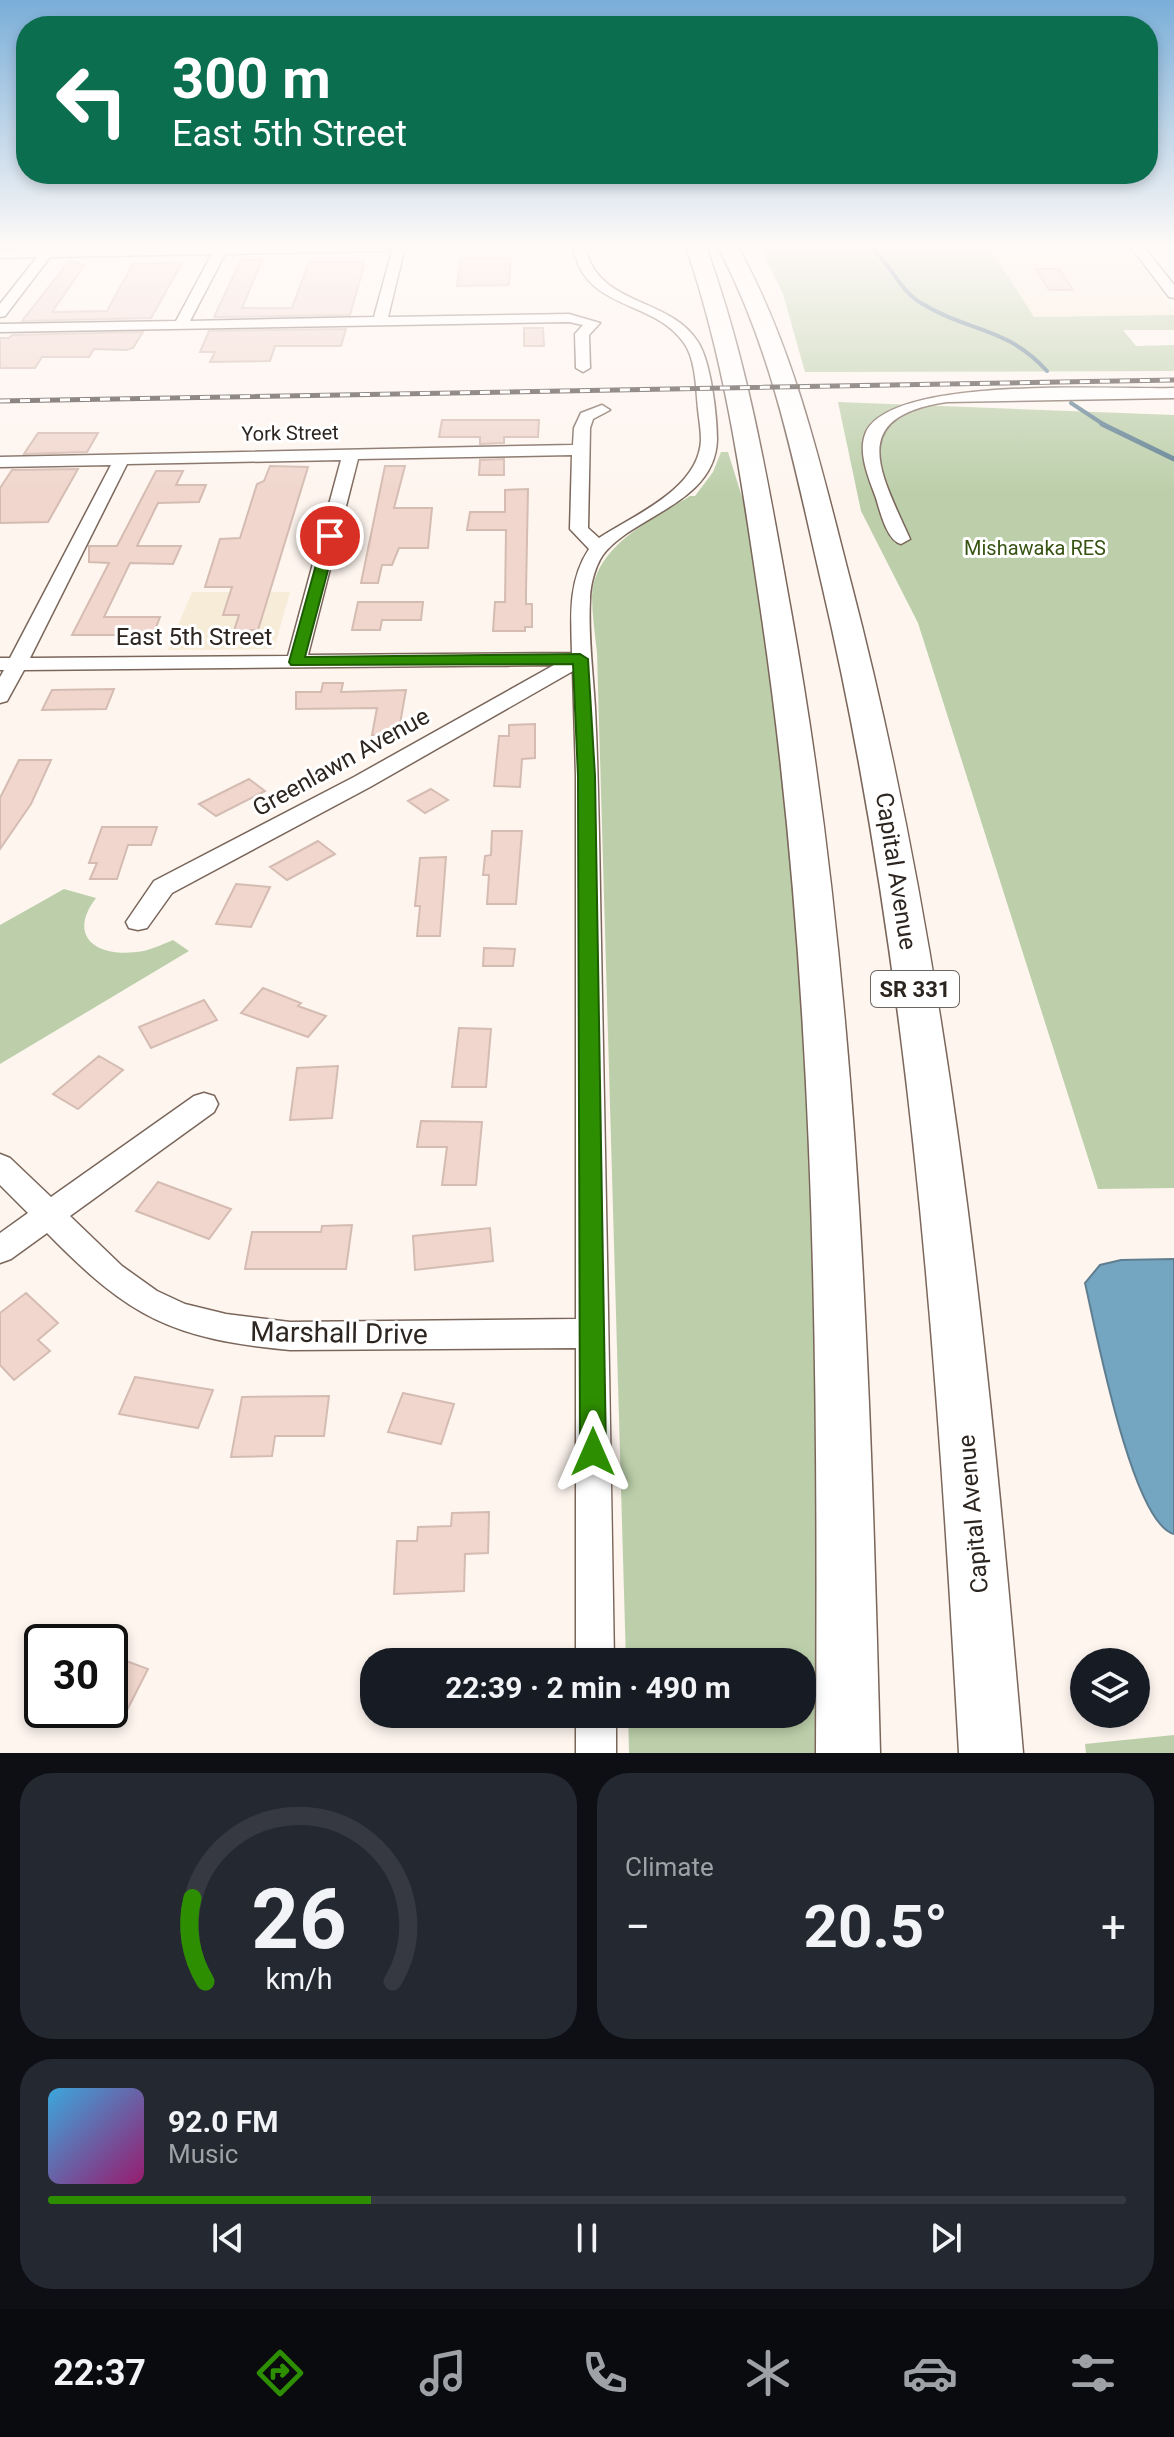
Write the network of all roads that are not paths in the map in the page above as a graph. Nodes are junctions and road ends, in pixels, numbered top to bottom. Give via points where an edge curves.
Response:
1 (587, 329) edge
2 (678, 329) edge
3 (720, 329) edge
4 (765, 329) edge
5 (583, 368) dead end
6 (1174, 393) edge
7 (602, 410) dead end
8 (580, 450) junction
9 (351, 454) junction
10 (122, 459) junction
11 (0, 462) edge
12 (901, 539) dead end
13 (598, 548) junction
14 (580, 659) junction
15 (296, 662) junction
16 (8, 664) edge
17 (0, 697) edge
18 (138, 922) dead end
19 (204, 1104) dead end
20 (0, 1166) edge
21 (50, 1215) junction
22 (0, 1250) edge
23 (592, 1333) junction
24 (595, 1648) edge
25 (596, 1728) edge
26 (596, 1753) edge
27 (848, 1753) edge
28 (991, 1753) edge

1 - 5 street via 582,334
2 - 13 street via 694,346 708,453 688,485
3 - 27 highway via 783,643 820,931 844,1360
4 - 28 highway, Capital Avenue / SR 331 via 798,431 883,784 924,1051 950,1280
6 - 12 street via 966,396 901,410 871,437 887,507
7 - 8 street via 586,416
8 - 9 street, York Street
8 - 13 street via 579,529
9 - 10 street, York Street
9 - 15 street
10 - 11 street, York Street
10 - 16 street
13 - 14 street via 580,597
14 - 15 street, East 5th Street
14 - 18 street, Greenlawn Avenue via 163,887
14 - 23 street via 587,776
15 - 16 street, East 5th Street
16 - 17 street
19 - 21 street
20 - 21 street, Marshall Drive
21 - 22 street
21 - 23 street, Marshall Drive via 129,1290 198,1322 290,1336
23 - 24 street
25 - 26 street

